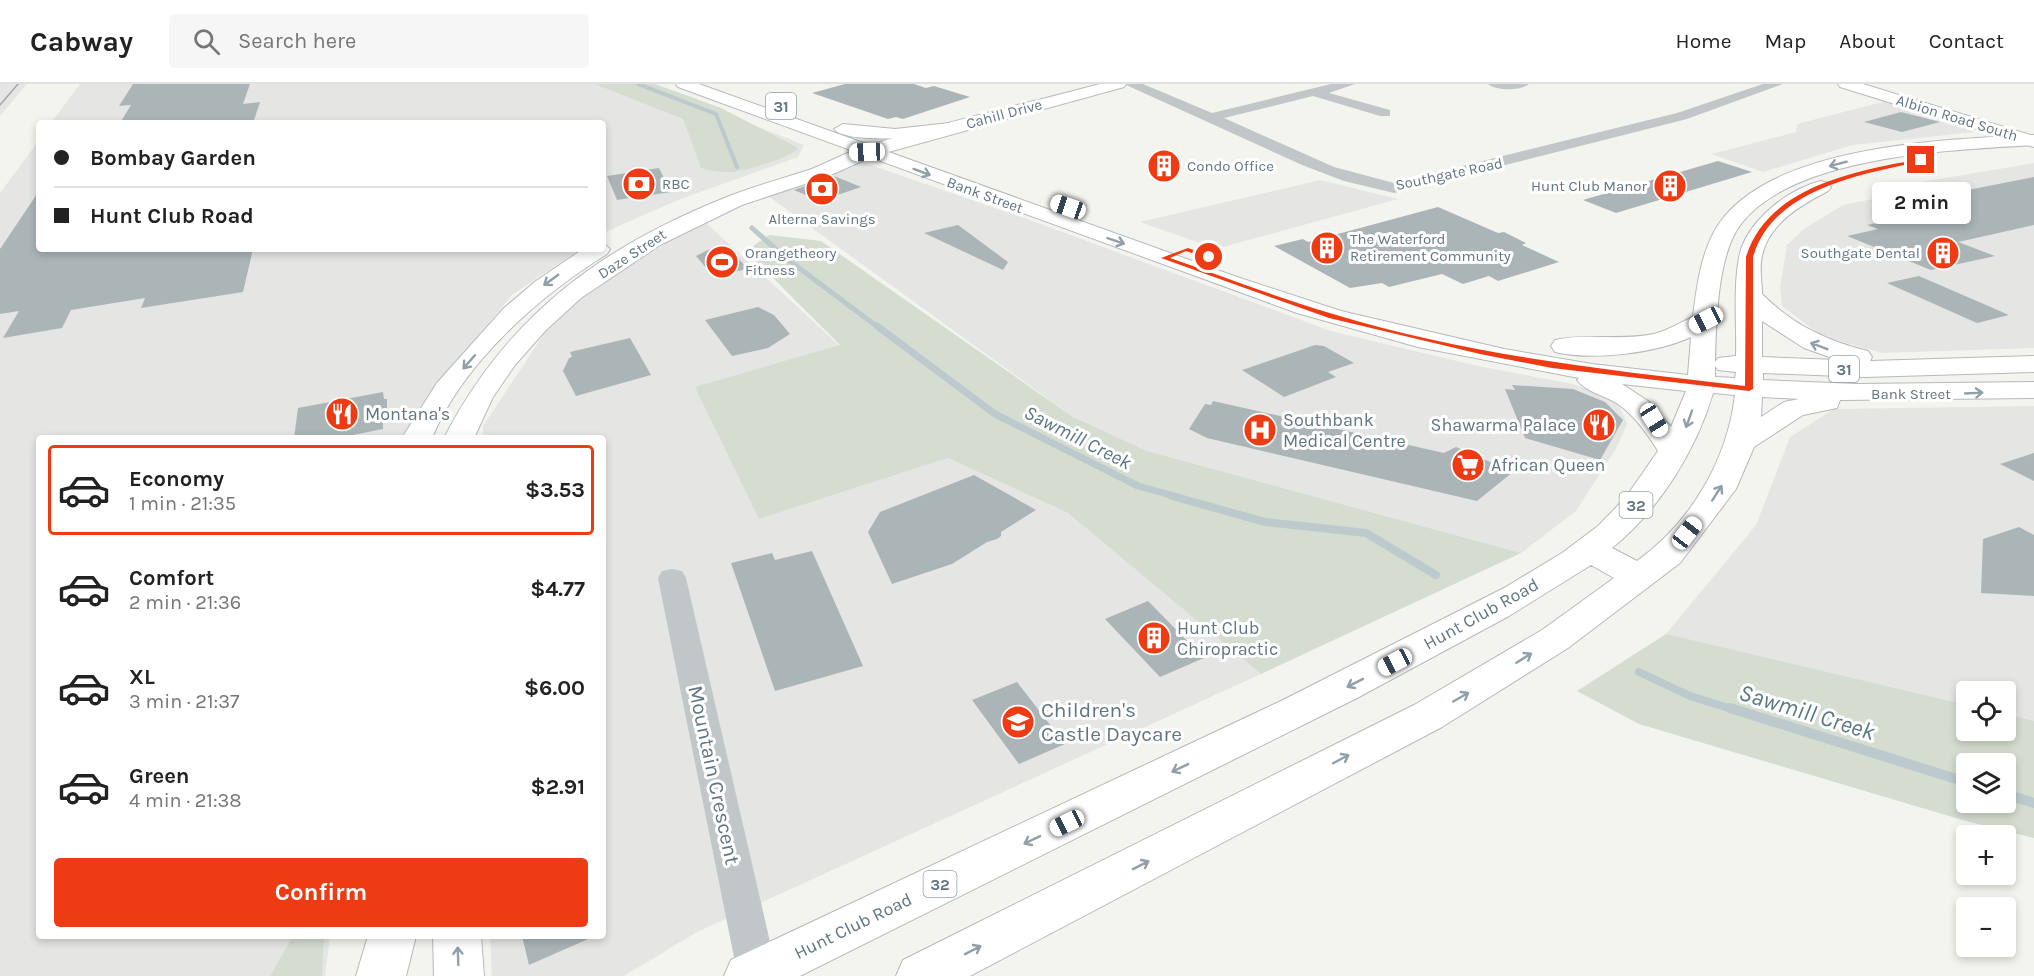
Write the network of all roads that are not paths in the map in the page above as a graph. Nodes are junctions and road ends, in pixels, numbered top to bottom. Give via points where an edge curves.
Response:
1 (684, 84) edge
2 (718, 84) edge
3 (1118, 84) edge
4 (1131, 84) edge
5 (1348, 84) edge
6 (1495, 84) edge
7 (1522, 84) edge
8 (1776, 84) edge
9 (1846, 84) edge
10 (1316, 93) junction
11 (1385, 113) dead end
12 (1211, 117) junction
13 (1971, 122) junction
14 (949, 128) junction
15 (843, 129) junction
16 (813, 132) junction
17 (2033, 143) edge
18 (890, 145) junction
19 (1983, 148) junction
20 (867, 152) junction
21 (819, 158) junction
22 (1002, 184) junction
23 (758, 186) junction
24 (977, 192) junction
25 (606, 245) edge
26 (594, 252) edge
27 (1175, 254) junction
28 (1750, 296) junction
29 (507, 317) junction
30 (542, 320) junction
31 (1706, 320) junction
32 (1558, 356) junction
33 (1938, 369) junction
34 (1701, 374) junction
35 (1749, 377) junction
36 (2033, 381) edge
37 (1873, 394) junction
38 (419, 435) edge
39 (460, 435) edge
40 (1740, 443) junction
41 (1672, 449) junction
42 (1588, 549) junction
43 (672, 578) dead end
44 (1640, 578) junction
45 (391, 939) edge
46 (397, 939) edge
47 (457, 939) edge
48 (753, 974) edge
49 (381, 976) edge
50 (398, 976) edge
51 (459, 976) edge
52 (921, 976) edge

1 - 16 main road, Bank Street / 31
2 - 15 main road, Bank Street / 31
3 - 14 main road, Cahill Drive
4 - 12 street, Southgate Road
5 - 10 street
6 - 7 street
8 - 12 street, Southgate Road via 1682,116 1394,188 1326,171
9 - 13 main road, Albion Road South
10 - 11 street
10 - 12 street
13 - 17 main road, Albion Road South
13 - 19 main road via 1988,134
14 - 15 main road via 895,134
14 - 18 main road, Cahill Drive
15 - 18 main road, Bank Street / 31
16 - 20 main road, Bank Street / 31
16 - 21 main road via 826,145
17 - 19 main road
18 - 20 main road, Daze Street
18 - 22 main road, Bank Street / 31
19 - 28 main road via 1876,169 1803,195 1772,218 1754,242
19 -> 31 main road, Hunt Club Road / 32 via 1914,150 1850,161 1766,192 1739,212 1722,238
20 - 21 main road, Daze Street
20 - 23 main road, Daze Street via 849,162
20 -> 24 main road, Bank Street / 31
21 - 23 main road, Daze Street
22 - 24 main road
22 - 27 main road, Bank Street / 31
23 - 25 main road, Daze Street via 665,214
23 - 30 main road, Daze Street via 677,225 612,263
24 -> 27 main road, Bank Street / 31
26 -> 29 main road, Daze Street via 533,293
27 - 32 main road, Bank Street / 31 via 1332,316 1381,320
33 -> 28 main road via 1870,359 1819,346 1787,331
28 - 35 main road
29 - 30 main road
29 -> 38 main road, Daze Street via 449,385
30 - 39 main road, Daze Street via 492,377
31 - 32 main road via 1661,341
31 - 34 main road, Hunt Club Road / 32
32 - 34 main road, Bank Street / 31
32 - 41 main road via 1629,398 1654,420
33 - 35 main road, Bank Street / 31
33 - 36 main road, Bank Street / 31 via 1996,366
34 - 35 main road, Bank Street / 31
34 -> 41 main road, Hunt Club Road / 32 via 1687,427
35 - 37 main road, Bank Street / 31
35 - 40 main road
37 -> 36 main road, Bank Street / 31 via 1954,394
37 - 40 main road via 1794,408
44 -> 40 main road via 1668,555 1705,510 1733,464
41 - 42 main road, Hunt Club Road / 32 via 1647,493 1609,534
42 - 44 main road
42 -> 48 main road, Hunt Club Road / 32 via 1511,600 1359,681
43 - 48 street, Mountain Crescent
52 -> 44 main road via 1428,716 1555,639
45 - 49 main road
46 - 50 main road
51 -> 47 main road

